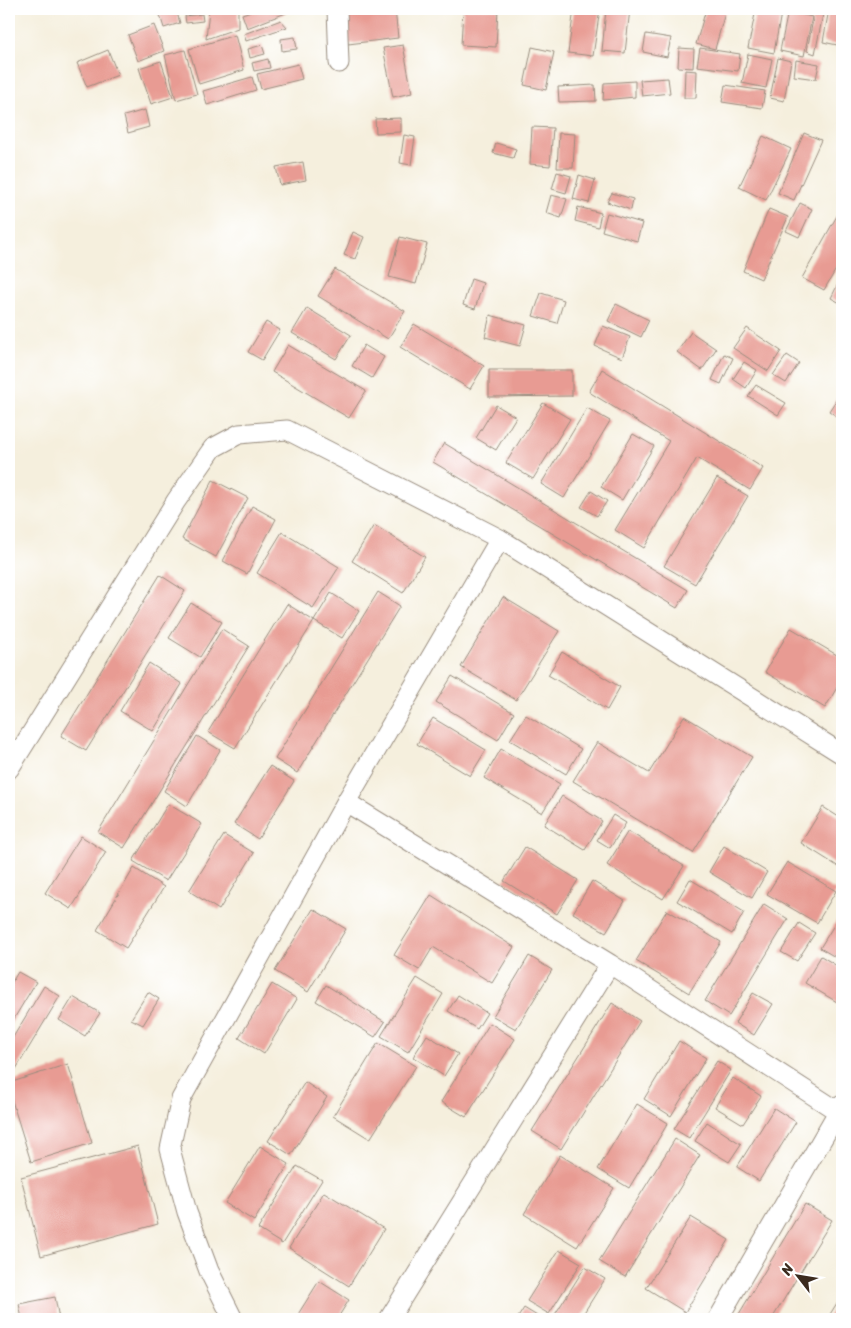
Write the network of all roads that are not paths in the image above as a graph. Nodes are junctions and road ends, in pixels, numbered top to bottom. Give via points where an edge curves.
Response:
1 (337, 9) edge
2 (339, 63) dead end
3 (500, 540) junction
4 (842, 754) edge
5 (9, 769) edge
6 (346, 802) junction
7 (610, 964) junction
8 (840, 1109) edge
9 (233, 1319) edge
10 (389, 1319) edge
11 (718, 1319) edge

1 - 2 street
3 - 4 street
3 - 5 street via 287,430 239,434 212,448
3 - 6 street
6 - 7 street
6 - 9 street via 185,1090 179,1107 170,1149 187,1212 209,1271
7 - 8 street
7 - 10 street
8 - 11 street

